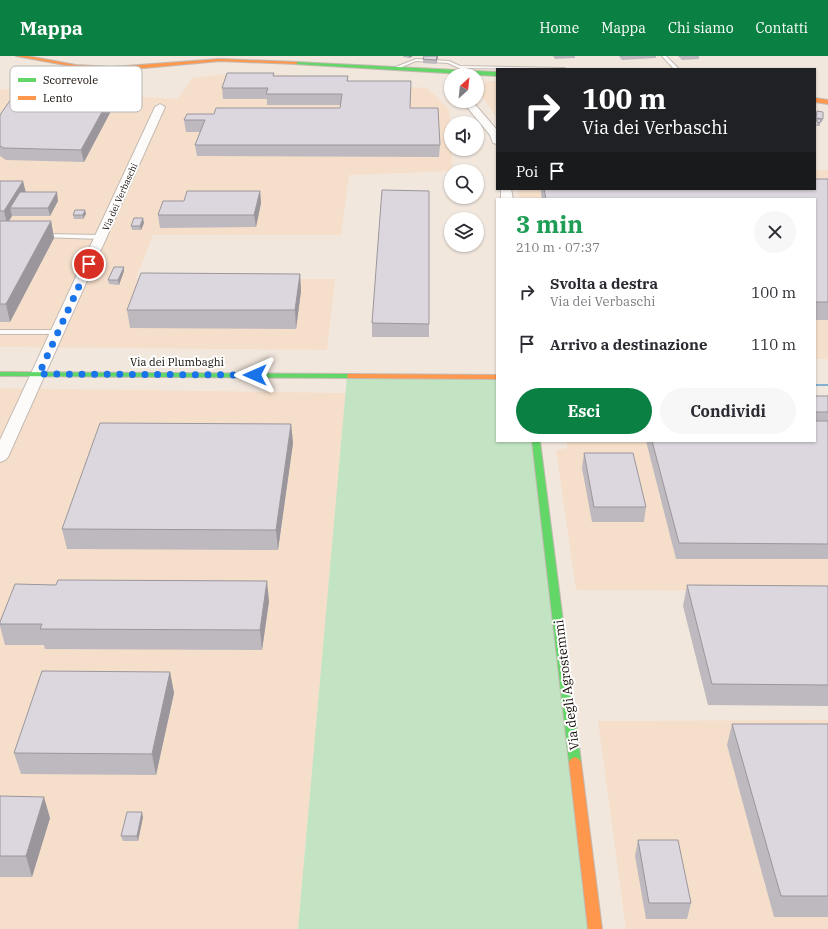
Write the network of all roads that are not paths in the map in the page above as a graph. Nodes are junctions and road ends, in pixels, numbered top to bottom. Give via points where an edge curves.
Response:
1 (18, 56) edge
2 (664, 56) edge
3 (74, 66) edge
4 (353, 66) junction
5 (142, 67) edge
6 (459, 67) joint
7 (395, 68) junction
8 (512, 68) edge
9 (676, 68) edge
10 (444, 72) edge
11 (484, 74) edge
12 (496, 75) edge
13 (444, 79) edge
14 (816, 100) edge
15 (828, 102) edge
16 (160, 107) dead end
17 (473, 108) edge
18 (496, 138) edge
19 (38, 236) edge
20 (101, 237) junction
21 (0, 332) edge
22 (58, 332) junction
23 (0, 374) edge
24 (39, 374) junction
25 (496, 377) edge
26 (536, 442) edge
27 (0, 457) edge
28 (595, 929) edge

1 - 3 street
2 - 9 lane
4 - 5 street via 226,60
4 - 7 street
4 - 13 street via 427,73
6 - 7 lane via 449,62 416,60
6 - 8 lane
7 - 10 street
11 - 12 street
14 - 15 street
16 - 20 street, Via dei Verbaschi
17 - 18 street
19 - 20 lane
20 - 22 street, Via dei Verbaschi
21 - 22 lane
22 - 24 street, Via dei Verbaschi
23 - 24 street, Via dei Plumbaghi
24 - 25 street, Via dei Plumbaghi
24 - 27 street, Via dei Verbaschi
26 - 28 street, Via degli Agrostemmi

